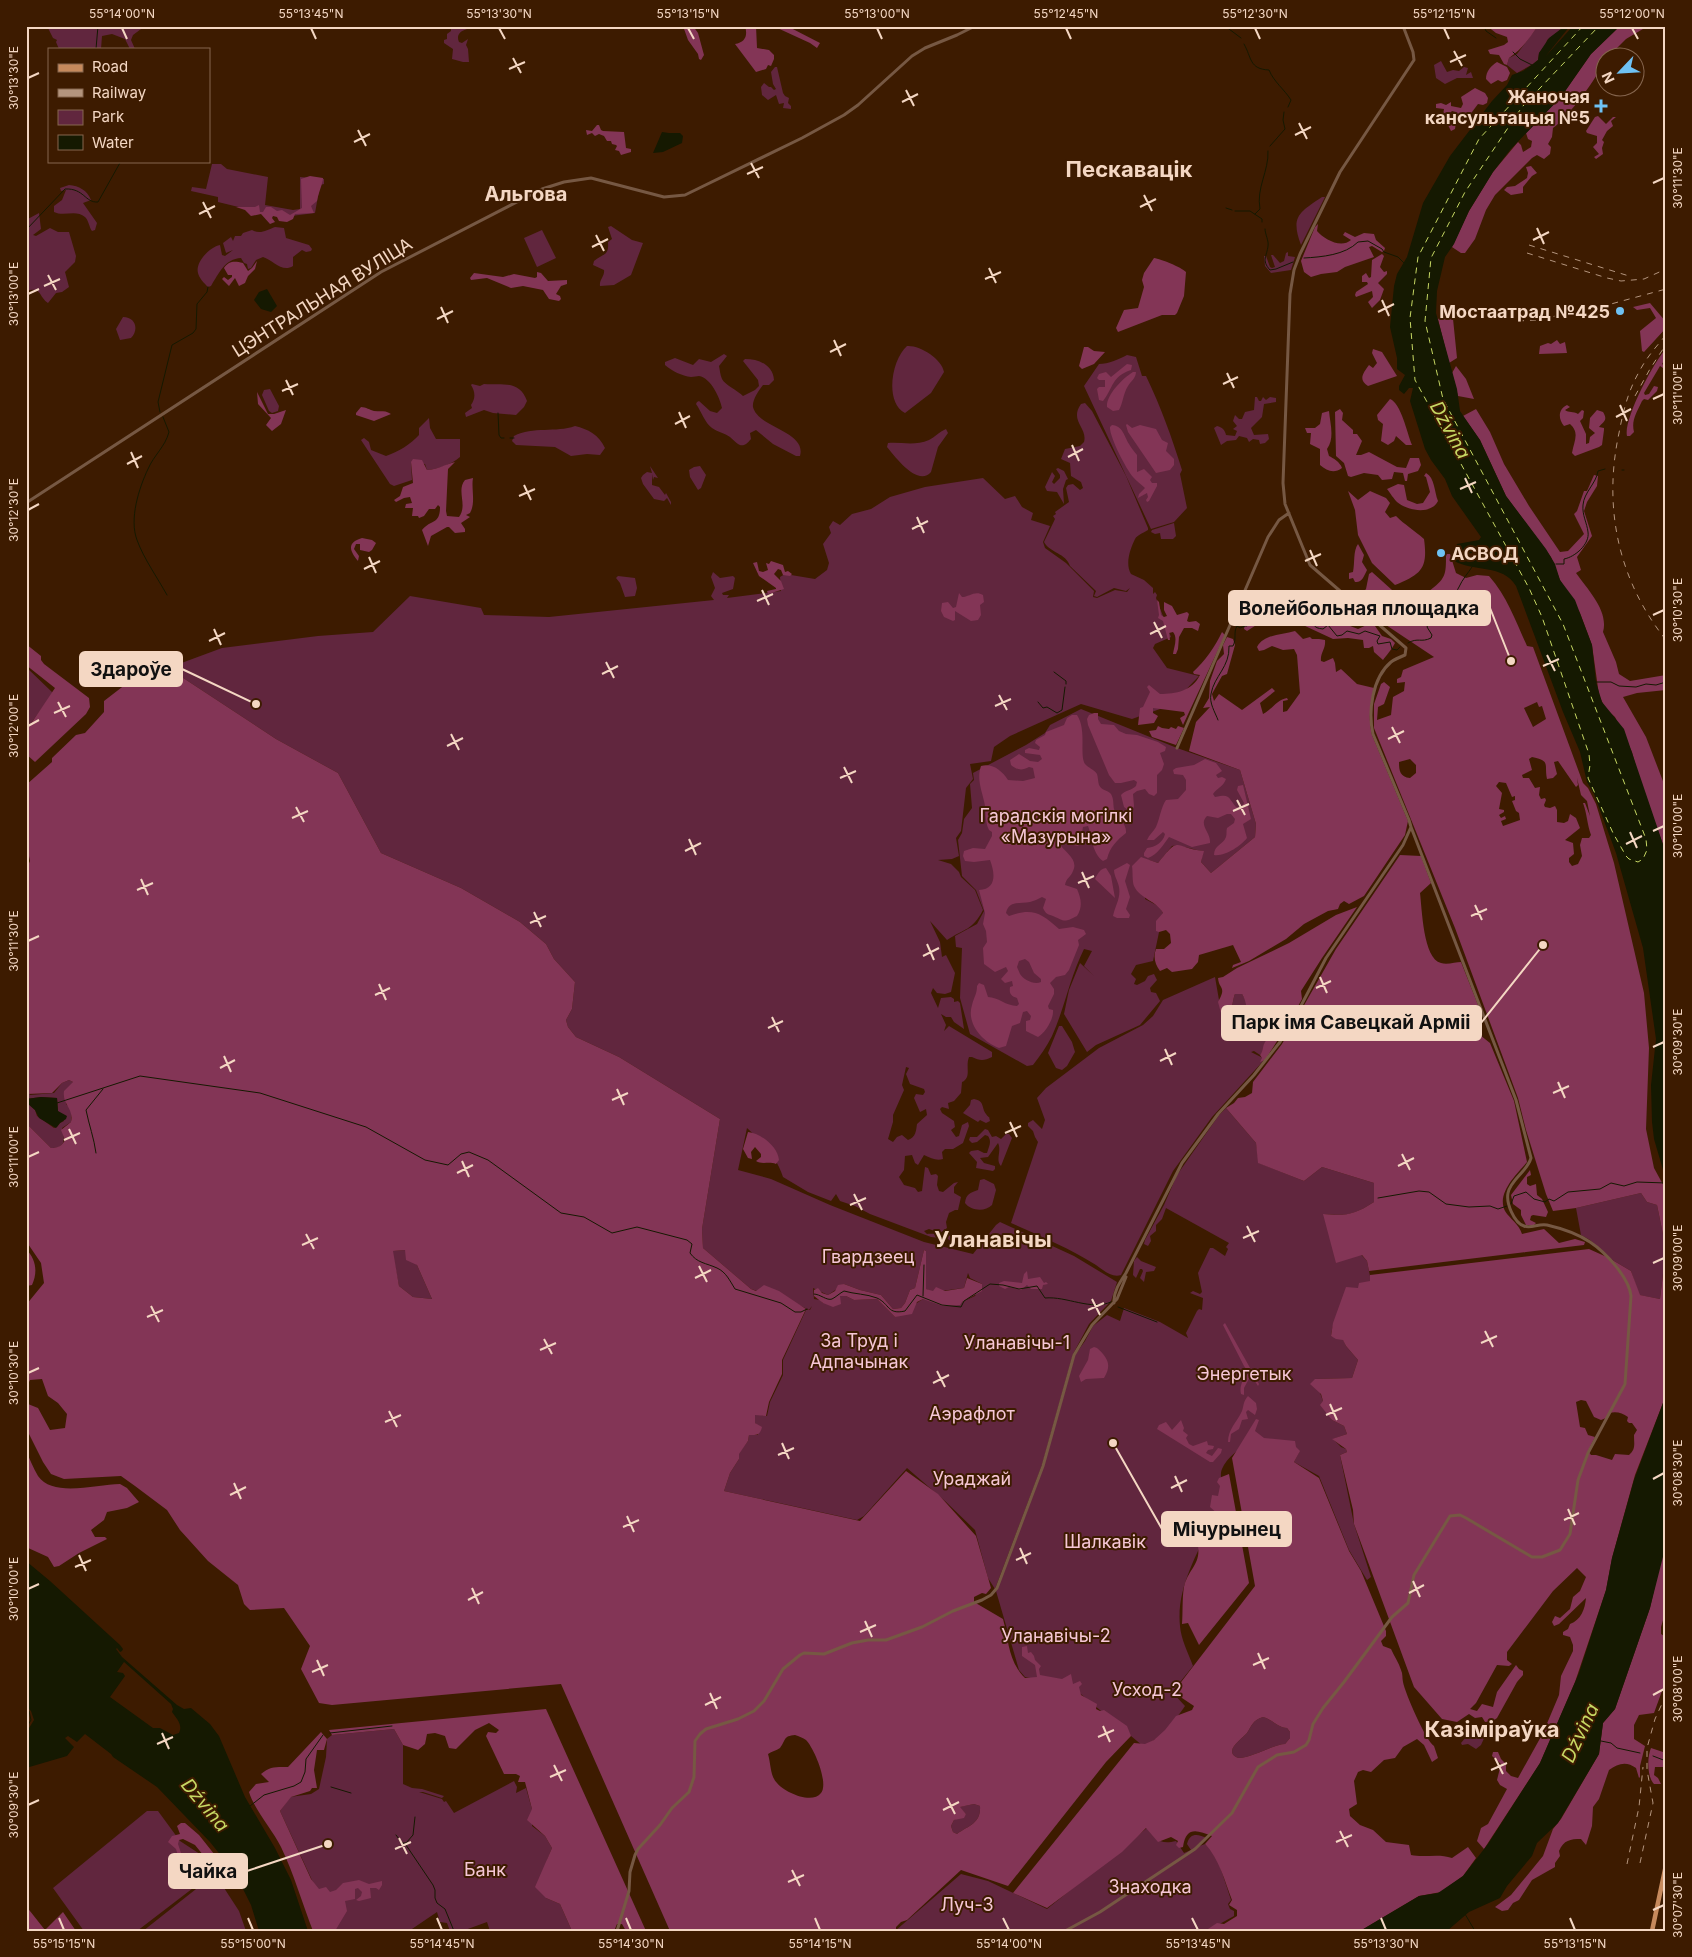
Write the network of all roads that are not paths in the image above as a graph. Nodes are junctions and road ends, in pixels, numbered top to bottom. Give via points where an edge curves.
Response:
1 (975, 26) edge
2 (1403, 26) edge
3 (26, 503) edge
4 (1288, 512) junction
5 (1177, 748) dead end
6 (1411, 827) junction
7 (1407, 838) junction
8 (1415, 839) junction
9 (1666, 1865) edge
10 (1666, 1879) edge
11 (617, 1931) edge
12 (1065, 1931) edge
13 (1653, 1931) edge

1 - 3 street, ЦЭНТРАЛЬНАЯ ВУЛІЦА via 917,52 858,106 764,158 693,192 678,197 652,195 591,178 548,187 381,272
2 - 4 street via 1414,60 1340,172 1294,270 1290,294 1283,481
4 - 5 street via 1268,537
4 - 6 street via 1310,565 1406,646 1405,655 1391,662 1380,677 1371,705 1371,724
6 - 7 street
6 - 8 street
7 - 8 street
7 - 11 street via 1326,958 1280,1042 1218,1114 1182,1163 1113,1298 1114,1303 1092,1325 1074,1355 1043,1466 992,1595 886,1640 868,1640 824,1654 804,1653 783,1669 764,1701 754,1711 700,1734 695,1741 694,1777 689,1792 672,1808 635,1856
8 - 12 street via 1516,1100 1531,1158 1529,1166 1510,1188 1509,1206 1519,1224 1525,1227 1545,1224 1590,1242 1627,1282 1631,1296 1625,1384 1588,1453 1578,1480 1570,1534 1560,1550 1542,1557 1532,1556 1460,1515 1450,1516 1414,1575 1408,1603 1392,1617 1323,1708 1306,1745 1258,1766 1232,1813 1195,1849
9 - 13 main road
10 - 13 main road

